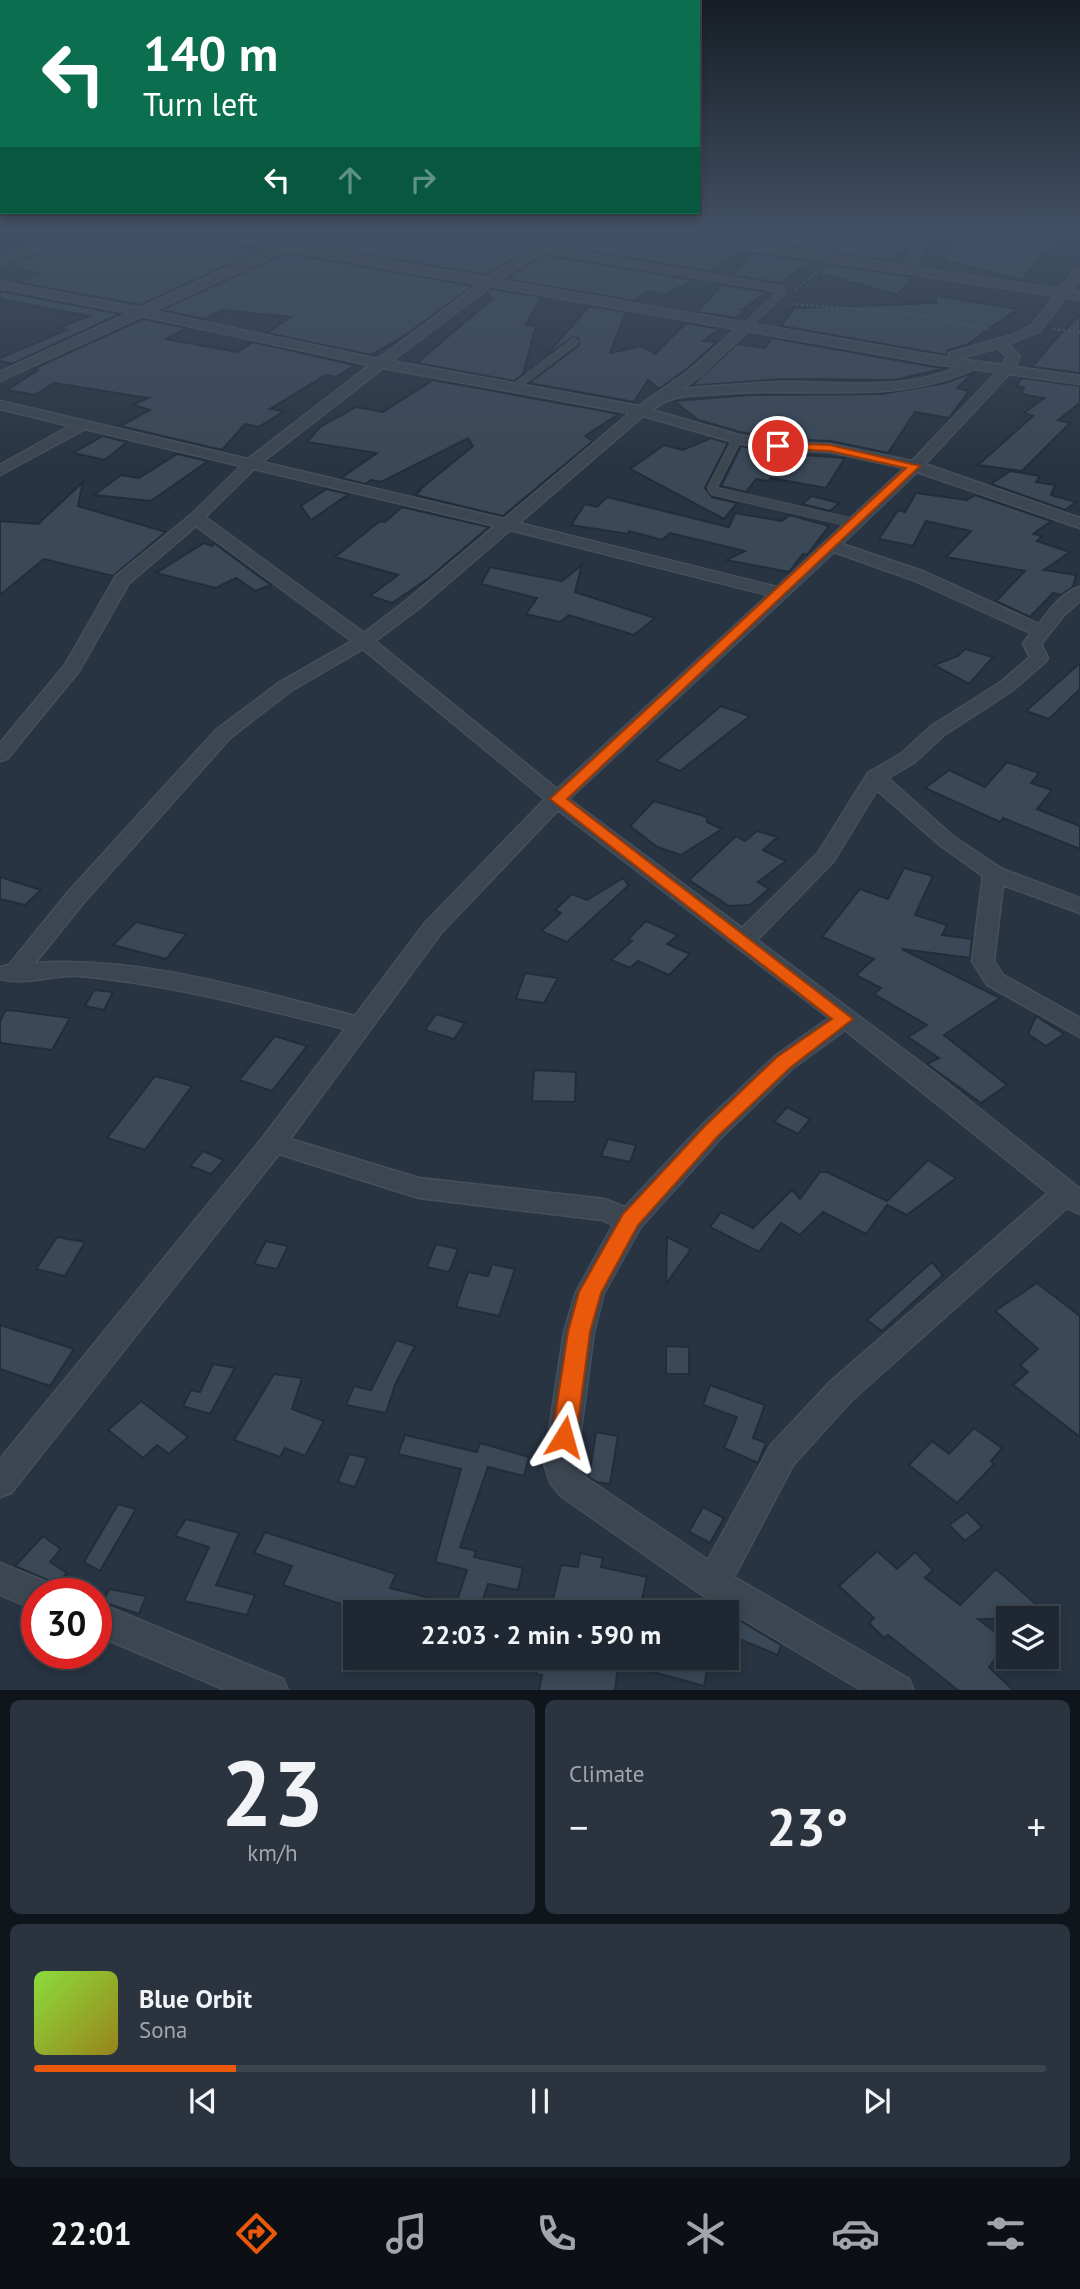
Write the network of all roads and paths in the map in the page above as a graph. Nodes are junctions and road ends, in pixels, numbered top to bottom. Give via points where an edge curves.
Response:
1 (125, 309) edge
2 (148, 309) edge
3 (452, 309) edge
4 (653, 309) edge
5 (765, 309) edge
6 (861, 309) edge
7 (1051, 309) edge
8 (141, 312) junction
9 (747, 325) junction
10 (1010, 341) junction
11 (574, 342) dead end
12 (935, 360) junction
13 (379, 363) junction
14 (973, 365) junction
15 (1008, 368) junction
16 (0, 377) edge
17 (1080, 380) edge
18 (514, 388) junction
19 (668, 394) junction
20 (0, 405) edge
21 (641, 411) junction
22 (82, 425) junction
23 (737, 439) junction
24 (250, 465) junction
25 (915, 466) junction
26 (0, 471) edge
27 (196, 518) junction
28 (854, 523) junction
29 (1080, 523) edge
30 (505, 524) junction
31 (831, 546) junction
32 (1080, 592) edge
33 (780, 593) junction
34 (1041, 631) junction
35 (364, 641) junction
36 (0, 755) edge
37 (875, 777) junction
38 (558, 799) junction
39 (994, 874) junction
40 (1080, 906) edge
41 (742, 942) junction
42 (7, 973) edge
43 (844, 1019) junction
44 (360, 1025) junction
45 (1080, 1029) edge
46 (273, 1143) junction
47 (1073, 1198) edge
48 (630, 1220) junction
49 (0, 1483) edge
50 (0, 1579) edge
51 (713, 1583) junction
52 (21, 1588) edge
53 (112, 1625) edge
54 (271, 1690) edge
55 (897, 1690) edge

1 - 8 street
2 - 8 street
3 - 13 street
4 - 9 street
5 - 9 lane
6 - 10 path via 958,321
7 - 10 street via 1036,328
8 - 13 street
8 - 16 street
9 - 12 street
9 - 19 street
10 - 12 street
10 - 15 street via 1014,356
11 - 18 lane
12 - 14 street
13 - 18 street
13 - 24 street
14 - 15 street
14 - 19 street via 938,380
15 - 17 street
15 - 25 street
18 - 21 street
19 - 21 street
20 - 22 street
21 - 23 street
21 - 30 street
22 - 24 street
22 - 26 street
23 - 25 street via 830,448
23 - 28 lane via 714,491
24 - 27 street
24 - 30 street
25 - 28 street
25 - 29 street
27 - 35 street
27 - 36 street via 122,580 73,667
28 - 31 street
30 - 33 street
30 - 35 street
31 - 33 street
31 - 34 street via 919,576
32 - 34 street
33 - 38 street
34 - 37 street via 1032,644 1039,658 1007,686 937,731 908,758
35 - 38 street
35 - 42 street via 286,686 223,734
37 - 39 street via 947,841
37 - 41 street via 826,857
38 - 41 street
38 - 44 street via 433,928
39 - 40 street
39 - 45 street via 983,961 986,970 995,980
41 - 43 street
42 - 44 street via 77,968 185,982
43 - 47 street
43 - 48 street via 784,1062
44 - 46 street
46 - 48 street via 419,1188 604,1210
46 - 49 street
47 - 51 street via 841,1391 782,1455
48 - 51 street via 590,1292 579,1332 562,1474 572,1486
50 - 52 street
51 - 55 street
53 - 54 street

